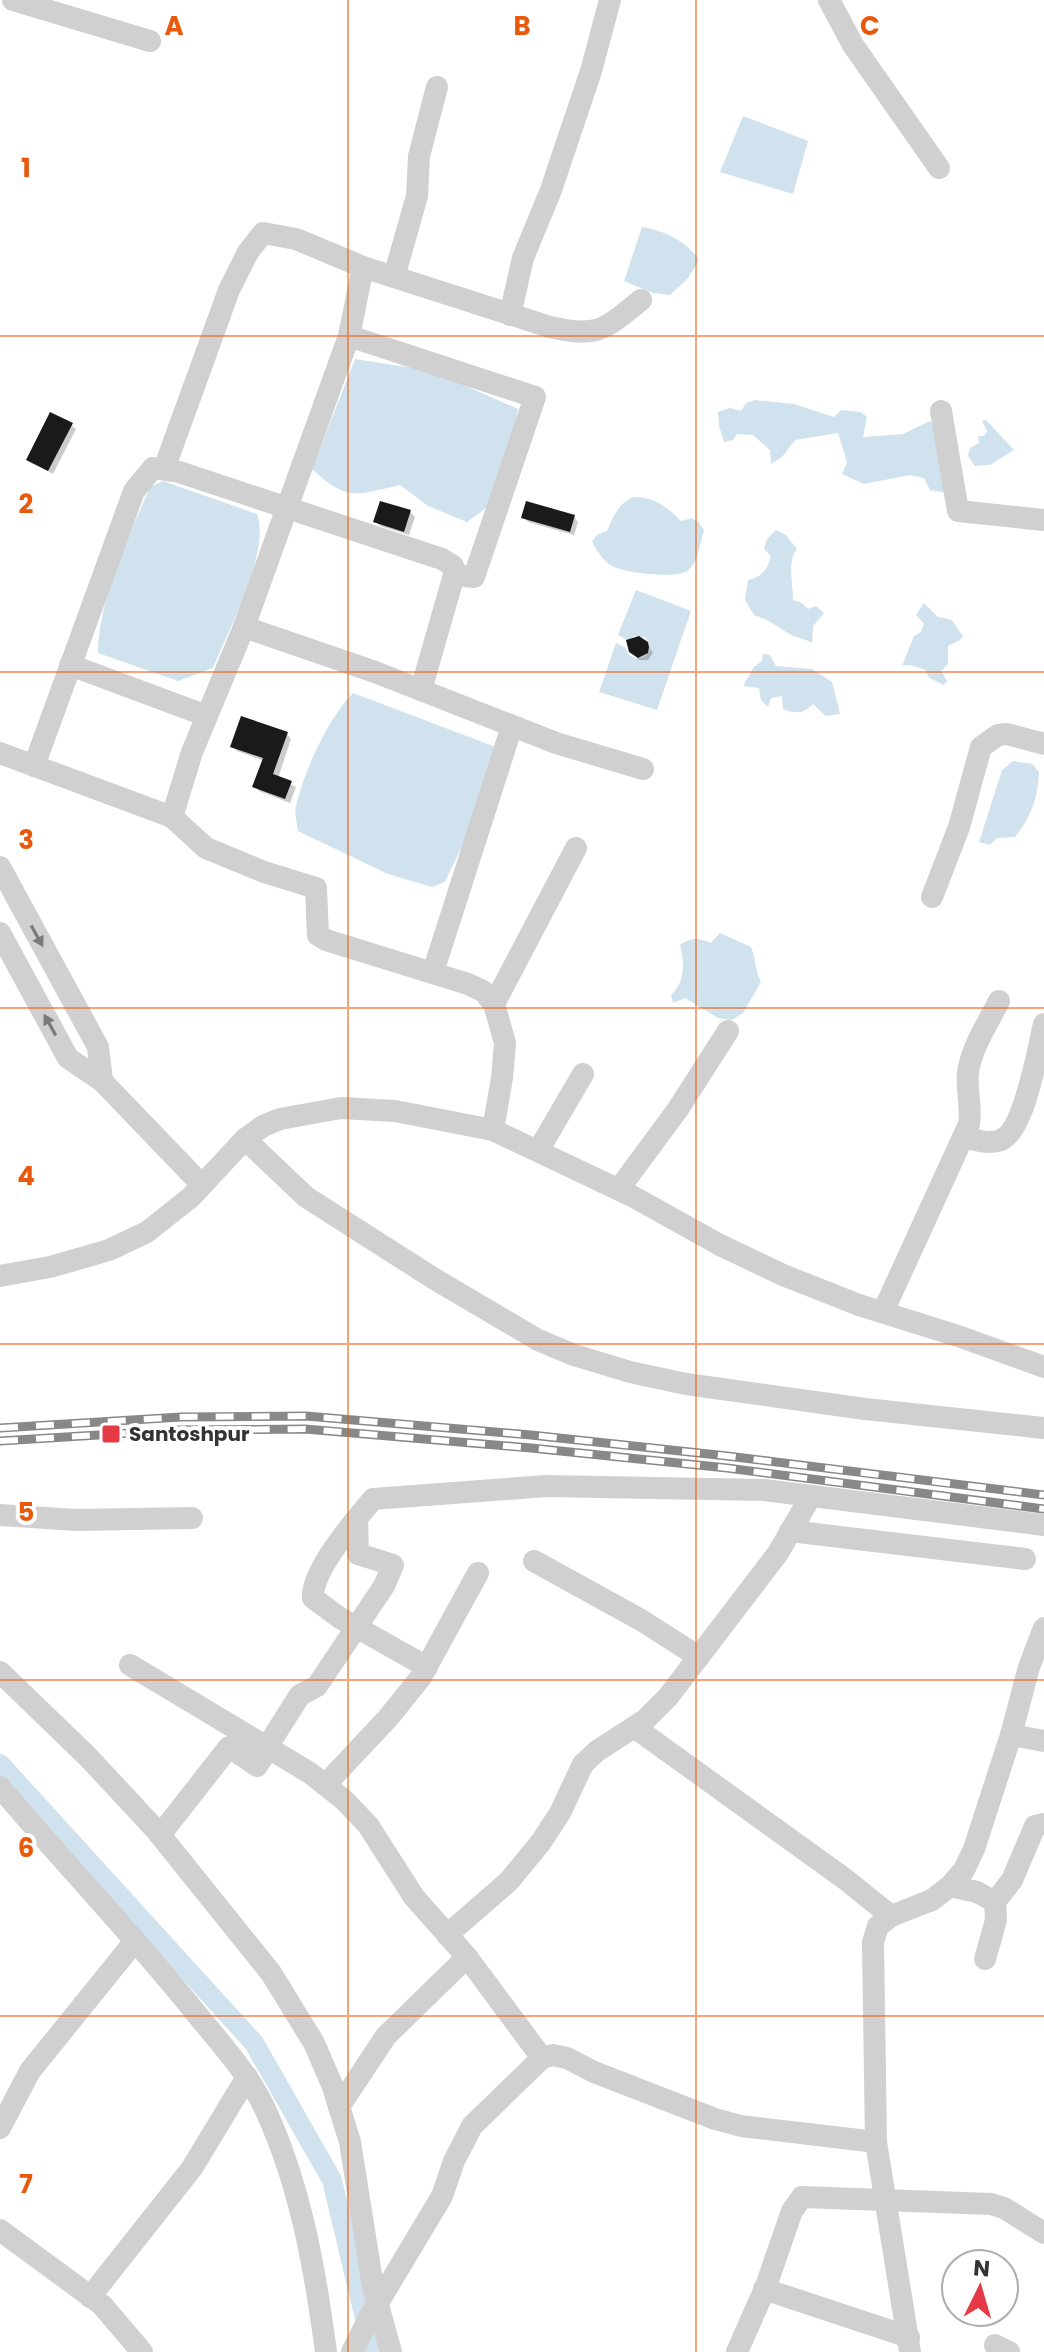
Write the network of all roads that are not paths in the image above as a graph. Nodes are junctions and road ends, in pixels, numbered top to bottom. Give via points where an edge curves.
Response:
1 (13, 0) edge
2 (610, 0) edge
3 (829, 0) edge
4 (150, 41) dead end
5 (437, 87) dead end
6 (939, 168) dead end
7 (363, 267) junction
8 (394, 277) junction
9 (641, 300) dead end
10 (510, 315) junction
11 (349, 336) junction
12 (941, 411) dead end
13 (164, 469) junction
14 (286, 508) junction
15 (1044, 520) edge
16 (454, 575) junction
17 (244, 627) junction
18 (70, 665) junction
19 (421, 690) junction
20 (207, 716) junction
21 (512, 726) junction
22 (1044, 744) edge
23 (0, 753) edge
24 (34, 766) junction
25 (643, 769) dead end
26 (172, 817) junction
27 (576, 848) dead end
28 (0, 867) edge
29 (932, 897) dead end
30 (0, 933) edge
31 (433, 972) junction
32 (999, 1001) dead end
33 (494, 1004) junction
34 (1044, 1024) edge
35 (728, 1031) dead end
36 (583, 1074) dead end
37 (102, 1081) junction
38 (493, 1130) junction
39 (964, 1137) junction
40 (245, 1139) junction
41 (538, 1151) junction
42 (201, 1184) junction
43 (619, 1189) junction
44 (0, 1276) edge
45 (883, 1312) junction
46 (1044, 1367) edge
47 (1044, 1428) edge
48 (811, 1496) junction
49 (0, 1515) edge
50 (192, 1518) dead end
51 (357, 1518) junction
52 (1044, 1525) edge
53 (790, 1531) junction
54 (1025, 1559) dead end
55 (534, 1561) dead end
56 (478, 1573) dead end
57 (356, 1627) junction
58 (1044, 1628) edge
59 (699, 1657) junction
60 (130, 1665) dead end
61 (427, 1667) junction
62 (0, 1672) edge
63 (634, 1727) junction
64 (1011, 1735) junction
65 (1044, 1741) edge
66 (268, 1747) junction
67 (325, 1785) junction
68 (0, 1787) edge
69 (1044, 1824) edge
70 (160, 1835) junction
71 (950, 1886) junction
72 (995, 1902) junction
73 (891, 1916) junction
74 (447, 1935) junction
75 (135, 1941) junction
76 (467, 1957) junction
77 (985, 1959) dead end
78 (542, 2058) junction
79 (247, 2077) junction
80 (339, 2107) junction
81 (0, 2128) edge
82 (876, 2142) junction
83 (885, 2199) junction
84 (0, 2230) edge
85 (1044, 2233) edge
86 (764, 2289) junction
87 (90, 2297) junction
88 (373, 2311) junction
89 (910, 2344) edge
90 (142, 2352) edge
91 (326, 2352) edge
92 (352, 2352) edge
93 (391, 2352) edge
94 (737, 2352) edge

1 - 4 street
2 - 10 street via 551,190 523,258
3 - 6 street via 853,45
5 - 8 street via 419,156 417,196
7 - 8 street
7 - 11 street
7 - 13 street via 296,239 263,233 255,240 229,290
8 - 10 street
9 - 10 street via 593,333
11 - 14 street
11 - 16 street via 535,397 474,577
12 - 15 street via 958,511
13 - 14 street
13 - 18 street via 153,468 134,491
14 - 16 street via 442,559 453,566
14 - 17 street
16 - 19 street
17 - 19 street
17 - 20 street
18 - 20 street
18 - 24 street
19 - 21 street
20 - 26 street
21 - 25 street
21 - 31 street
22 - 29 street via 1007,734 981,747
23 - 24 street
24 - 26 street
26 - 31 street via 206,848 316,888 318,935 326,940
27 - 33 street
28 -> 37 street via 98,1047
37 -> 30 street via 68,1058
31 - 33 street via 476,988
32 - 39 street via 970,1061 972,1109
33 - 38 street via 505,1043
34 - 39 street via 1028,1090 1006,1139 984,1142
35 - 43 street
36 - 41 street
37 - 42 street
38 - 40 street via 395,1111 341,1108 280,1119
38 - 41 street
39 - 45 street
40 - 42 street
40 - 47 street via 306,1197 538,1340 574,1355 686,1384
41 - 43 street
42 - 44 street via 147,1232 109,1250
43 - 45 street via 783,1275
45 - 46 street
48 - 51 street via 764,1490 546,1486 373,1499
48 - 52 street
48 - 53 street
49 - 50 street
51 - 57 street via 340,1537 312,1592 317,1602
51 - 57 street via 358,1554 393,1565
53 - 54 street
53 - 59 street
55 - 59 street
56 - 61 street
57 - 61 street
57 - 66 street via 317,1686 300,1695
58 - 64 street
59 - 63 street via 668,1697
60 - 66 street
61 - 67 street
62 - 70 street
63 - 73 street
63 - 74 street via 583,1764 541,1842 509,1881
64 - 65 street
64 - 71 street via 974,1849
66 - 67 street
66 - 70 street via 257,1766 229,1747
67 - 74 street via 368,1825 414,1897
68 - 75 street
69 - 72 street via 1035,1826 1012,1880
70 - 80 street via 271,1973 314,2043
71 - 72 street
71 - 73 street via 932,1900
72 - 77 street via 996,1920
73 - 82 street via 878,1926 873,1942
74 - 76 street
75 - 79 street
75 - 81 street via 30,2071
76 - 78 street
76 - 80 street via 386,2036
78 - 82 street via 567,2058 741,2126
78 - 88 street via 472,2126 442,2196
79 - 87 street via 192,2168
79 - 91 street via 266,2110 298,2197
80 - 88 street via 350,2142
82 - 83 street
83 - 85 street via 991,2204
83 - 86 street via 802,2197
83 - 89 street
84 - 87 street
86 - 89 street
86 - 94 street
87 - 90 street
88 - 92 street
88 - 93 street

